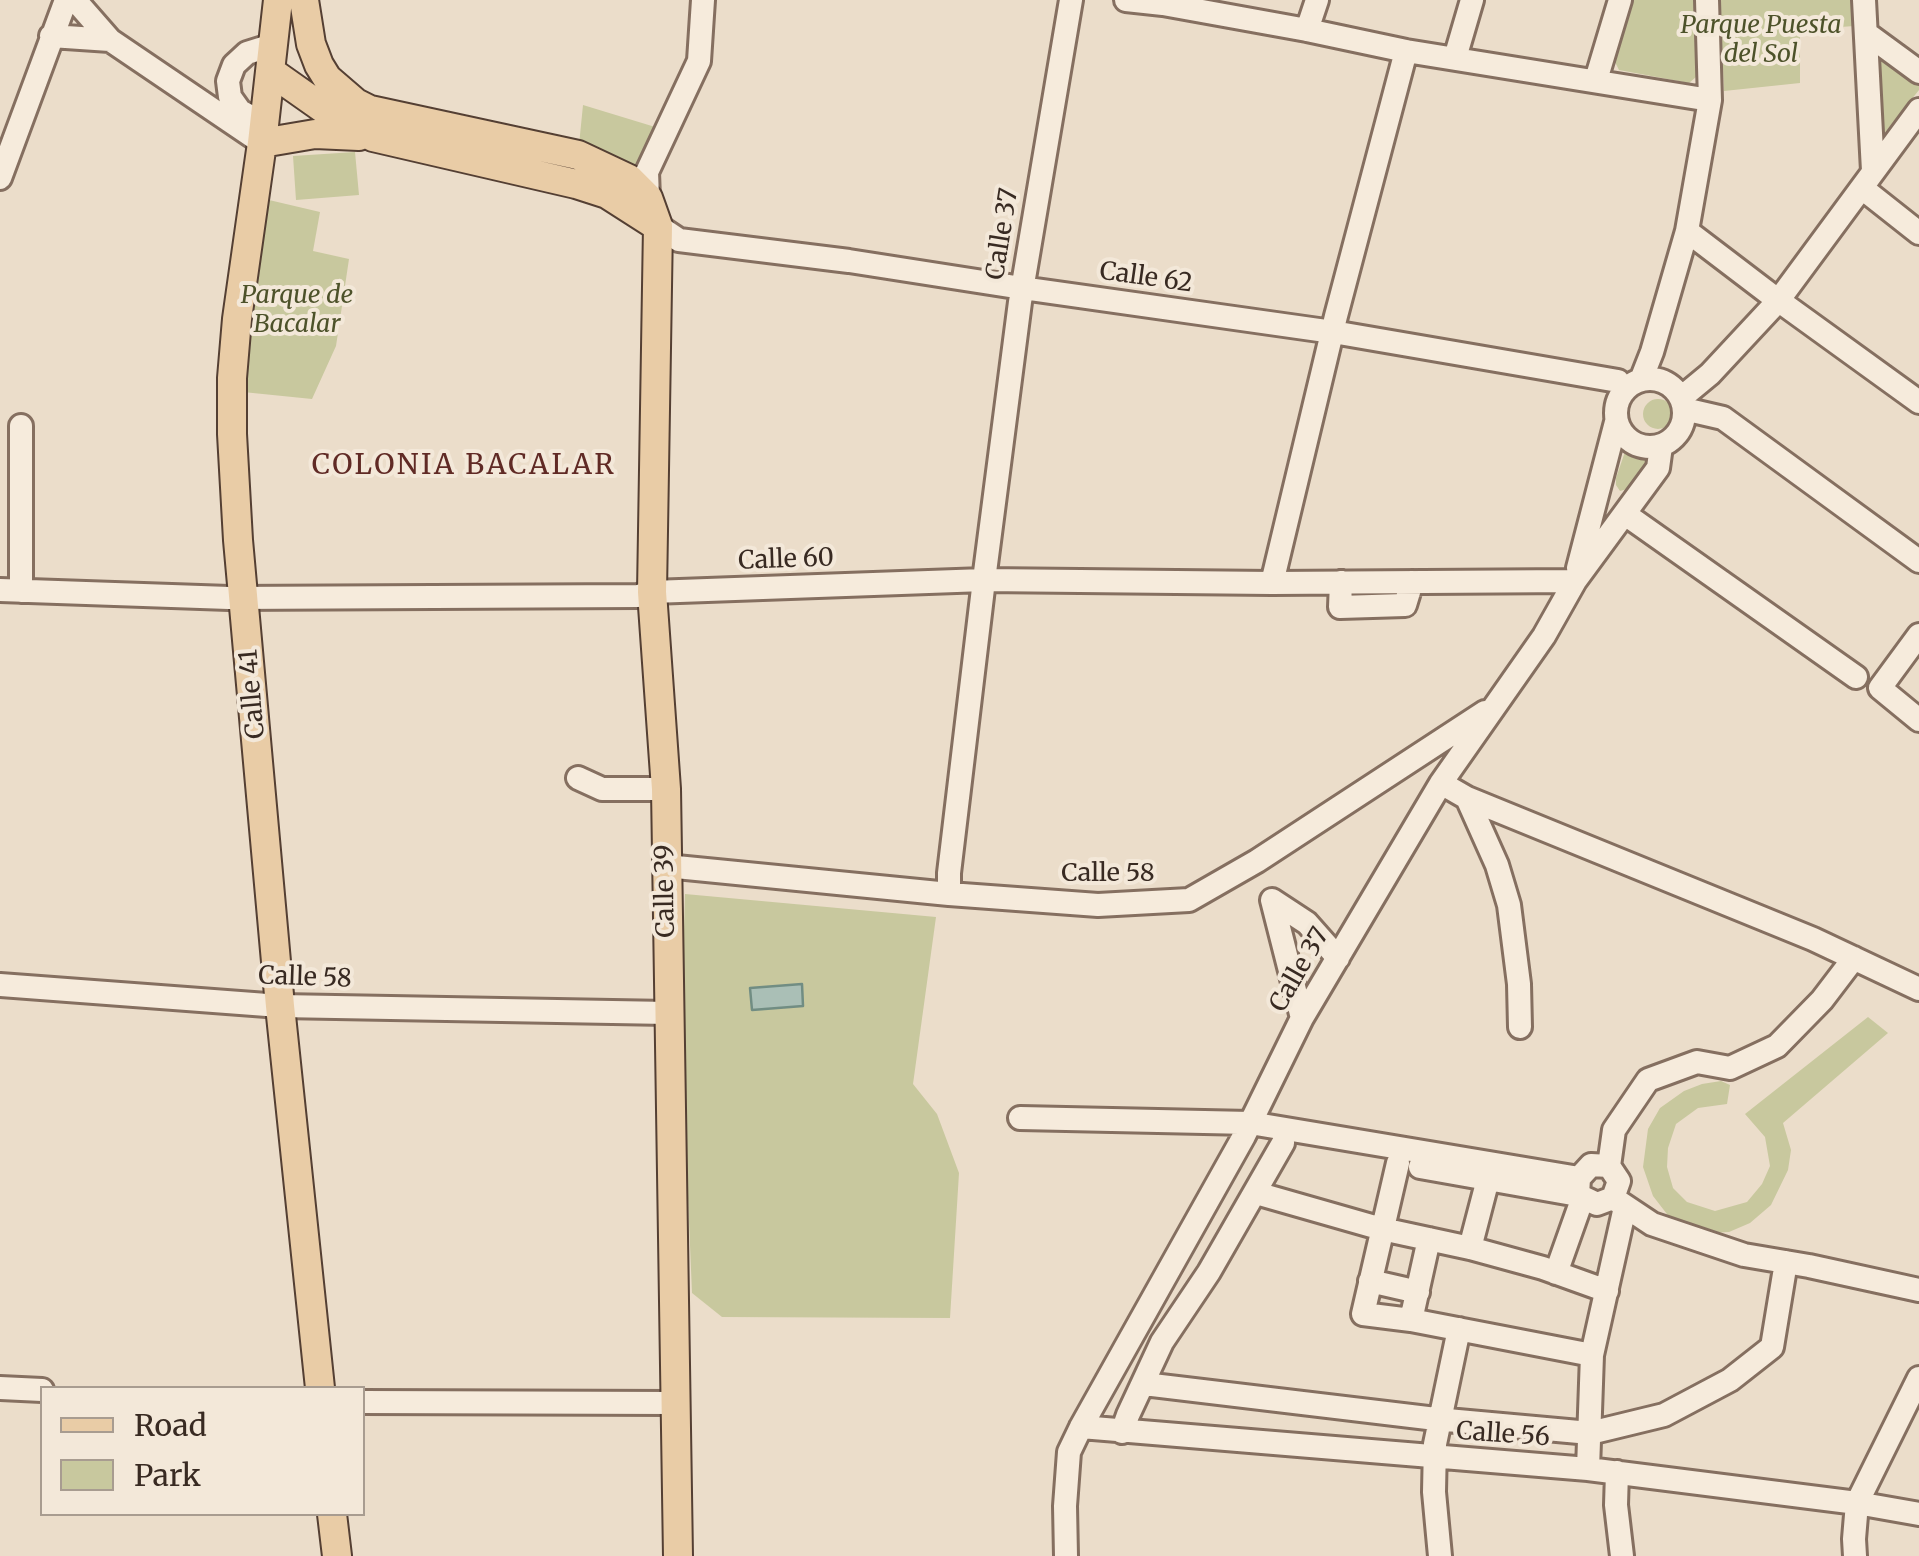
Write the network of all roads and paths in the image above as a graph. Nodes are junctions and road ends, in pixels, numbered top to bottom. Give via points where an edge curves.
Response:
1 (66, 0) edge
2 (75, 0) edge
3 (278, 0) edge
4 (304, 0) edge
5 (703, 0) edge
6 (1071, 0) edge
7 (1126, 0) edge
8 (1317, 0) edge
9 (1472, 0) edge
10 (1620, 0) edge
11 (1707, 0) edge
12 (1864, 0) edge
13 (1163, 2) edge
14 (1308, 30) junction
15 (308, 31) junction
16 (1866, 33) junction
17 (52, 36) junction
18 (110, 40) junction
19 (1406, 50) junction
20 (1455, 58) junction
21 (271, 59) junction
22 (323, 71) junction
23 (1919, 72) edge
24 (1596, 80) junction
25 (1710, 100) junction
26 (1919, 110) edge
27 (263, 132) junction
28 (372, 138) junction
29 (499, 151) junction
30 (0, 178) edge
31 (1868, 180) junction
32 (649, 213) junction
33 (1687, 231) junction
34 (1919, 233) edge
35 (1022, 288) junction
36 (1778, 300) junction
37 (1333, 332) junction
38 (1632, 386) junction
39 (1919, 402) edge
40 (1682, 403) junction
41 (1616, 422) junction
42 (22, 426) dead end
43 (1662, 446) junction
44 (1625, 514) junction
45 (1919, 562) edge
46 (984, 580) junction
47 (1574, 580) junction
48 (1272, 583) junction
49 (11, 591) edge
50 (652, 592) junction
51 (244, 598) junction
52 (1919, 635) edge
53 (1856, 677) dead end
54 (1496, 705) junction
55 (1919, 720) edge
56 (578, 778) dead end
57 (1440, 783) junction
58 (666, 789) junction
59 (1467, 798) junction
60 (1256, 862) junction
61 (666, 866) junction
62 (949, 894) junction
63 (1272, 900) junction
64 (1338, 958) junction
65 (1854, 958) junction
66 (0, 985) edge
67 (1919, 989) edge
68 (280, 1006) junction
69 (668, 1013) junction
70 (1302, 1018) junction
71 (1520, 1027) dead end
72 (1020, 1118) dead end
73 (1247, 1130) junction
74 (1283, 1143) junction
75 (1398, 1163) junction
76 (1609, 1166) junction
77 (1488, 1179) junction
78 (1580, 1190) junction
79 (1256, 1193) junction
80 (1619, 1202) junction
81 (1382, 1229) junction
82 (1429, 1239) junction
83 (1470, 1248) junction
84 (1786, 1262) junction
85 (1556, 1273) junction
86 (1370, 1281) junction
87 (1606, 1290) junction
88 (1919, 1290) edge
89 (1418, 1292) junction
90 (1412, 1320) junction
91 (1458, 1330) junction
92 (1592, 1354) junction
93 (1919, 1378) edge
94 (1144, 1384) junction
95 (320, 1386) edge
96 (0, 1388) edge
97 (40, 1390) edge
98 (365, 1402) edge
99 (674, 1403) junction
100 (1440, 1419) junction
101 (1081, 1427) junction
102 (1122, 1432) junction
103 (1590, 1434) junction
104 (1434, 1451) junction
105 (1588, 1469) junction
106 (1617, 1472) junction
107 (1857, 1503) junction
108 (1919, 1514) edge
109 (332, 1516) edge
110 (336, 1556) edge
111 (678, 1556) edge
112 (1066, 1556) edge
113 (1440, 1556) edge
114 (1622, 1556) edge
115 (1854, 1556) edge

1 - 17 street
2 - 18 street
3 - 21 main road, Calle 41
4 - 15 main road
5 - 32 street, Calle 39 via 699,60 646,172
6 - 35 street, Calle 37
7 - 13 street
8 - 14 street
9 - 20 street
10 - 24 street
11 - 25 street
12 - 16 street
13 - 14 street
14 - 19 street
15 - 21 main road
15 - 22 main road
16 - 23 street
16 - 31 street
17 - 18 street
17 - 30 street
18 - 27 street
19 - 20 street
19 - 37 street
20 - 24 street
21 - 22 main road
21 - 27 main road, Calle 41
21 - 27 street via 255,50 240,58 228,81 230,97
21 - 28 main road via 341,121
22 - 29 main road via 370,110
24 - 25 street
25 - 33 street
26 - 31 street
27 - 28 main road
27 - 51 main road, Calle 41 via 232,378
28 - 29 main road
29 - 32 main road
31 - 34 street
31 - 36 street
32 - 35 street, Calle 62 via 679,240
32 - 50 main road, Calle 39
33 - 36 street
33 - 38 street via 1652,352
35 - 37 street, Calle 62
35 - 46 street, Calle 37
36 - 39 street
36 - 40 street
37 - 38 street, Calle 62
37 - 48 street
38 - 40 street via 1653,378 1674,388
38 - 41 street via 1615,411
40 - 43 street via 1679,432
40 - 45 street via 1723,418
41 - 43 street via 1629,441
41 - 47 street
42 - 49 street
43 - 44 street, Calle 37 via 1658,468
44 - 47 street, Calle 37
44 - 53 street
46 - 48 street, Calle 60
46 - 50 street, Calle 60
46 - 62 street, Calle 37
47 - 48 street, Calle 60
47 - 54 street, Calle 37
49 - 51 street, Calle 60
50 - 51 street, Calle 60
50 - 58 main road, Calle 39
51 - 68 main road, Calle 41
52 - 55 street via 1880,688
54 - 57 street, Calle 37
54 - 60 street, Calle 58
56 - 58 street via 602,789
57 - 59 street
57 - 64 street, Calle 37
58 - 61 main road, Calle 39
59 - 65 street
59 - 71 street via 1509,905
60 - 62 street, Calle 58 via 1189,900 1098,905
60 - 63 street
61 - 62 street, Calle 58
61 - 69 main road, Calle 39
63 - 64 street via 1307,923
63 - 70 street
64 - 70 street, Calle 37
65 - 67 street
65 - 76 street via 1776,1046 1730,1068 1697,1062 1648,1080 1614,1130
66 - 68 street, Calle 58
68 - 69 street, Calle 58
68 - 95 main road, Calle 41
69 - 99 main road, Calle 39
70 - 73 street, Calle 37
72 - 73 street
73 - 74 street
73 - 78 street
73 - 101 street, Calle 37
74 - 75 street
74 - 79 street
75 - 77 street
75 - 81 street
76 - 78 street via 1591,1164
76 - 80 street via 1619,1181
77 - 78 street
77 - 83 street
78 - 80 street via 1597,1204
78 - 85 street
79 - 81 street
79 - 94 street via 1162,1342
80 - 84 street via 1678,1234
80 - 87 street
81 - 82 street
81 - 86 street
82 - 83 street
82 - 89 street
83 - 85 street
84 - 88 street
84 - 103 street via 1772,1348 1730,1380 1664,1415
85 - 87 street
86 - 89 street
86 - 90 street via 1363,1314
87 - 92 street
89 - 90 street
90 - 91 street
91 - 92 street
91 - 100 street
92 - 103 street
93 - 107 street
94 - 100 street
94 - 102 street
96 - 97 street
98 - 99 street
99 - 111 main road, Calle 39
100 - 103 street
100 - 104 street
101 - 102 street, Calle 56
101 - 112 street, Calle 37 via 1069,1452
102 - 104 street, Calle 56
103 - 105 street
104 - 105 street, Calle 56
104 - 113 street
105 - 106 street, Calle 56
106 - 107 street, Calle 56
106 - 114 street
107 - 108 street, Calle 56
107 - 115 street
109 - 110 main road

